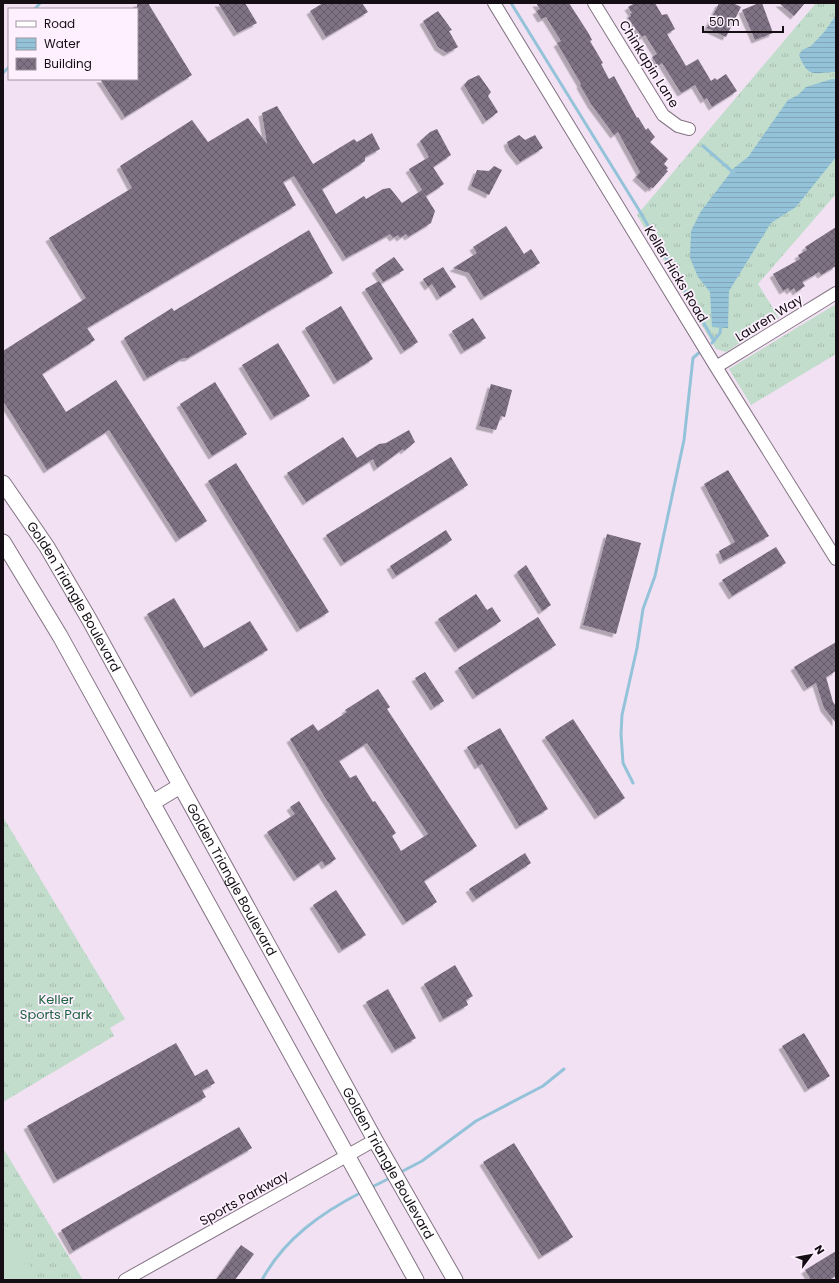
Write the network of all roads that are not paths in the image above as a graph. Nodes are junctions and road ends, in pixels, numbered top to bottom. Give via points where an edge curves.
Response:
1 (494, 3) edge
2 (594, 3) edge
3 (689, 130) dead end
4 (836, 293) edge
5 (716, 367) junction
6 (3, 483) edge
7 (3, 542) edge
8 (836, 559) edge
9 (180, 786) junction
10 (152, 803) junction
11 (376, 1140) junction
12 (350, 1162) junction
13 (125, 1280) edge
14 (416, 1280) edge
15 (455, 1280) edge

1 - 5 street, Keller Hicks Road
2 - 3 street, Chinkapin Lane via 663,114 678,126
4 - 5 street, Lauren Way
5 - 8 street, Keller Hicks Road
6 - 9 main road, Golden Triangle Boulevard via 50,552
7 - 10 main road via 60,636
9 - 10 main road
9 - 11 main road, Golden Triangle Boulevard
10 - 12 main road
11 - 12 street, Sports Parkway
11 - 15 main road, Golden Triangle Boulevard
12 - 13 street, Sports Parkway
12 - 14 main road

